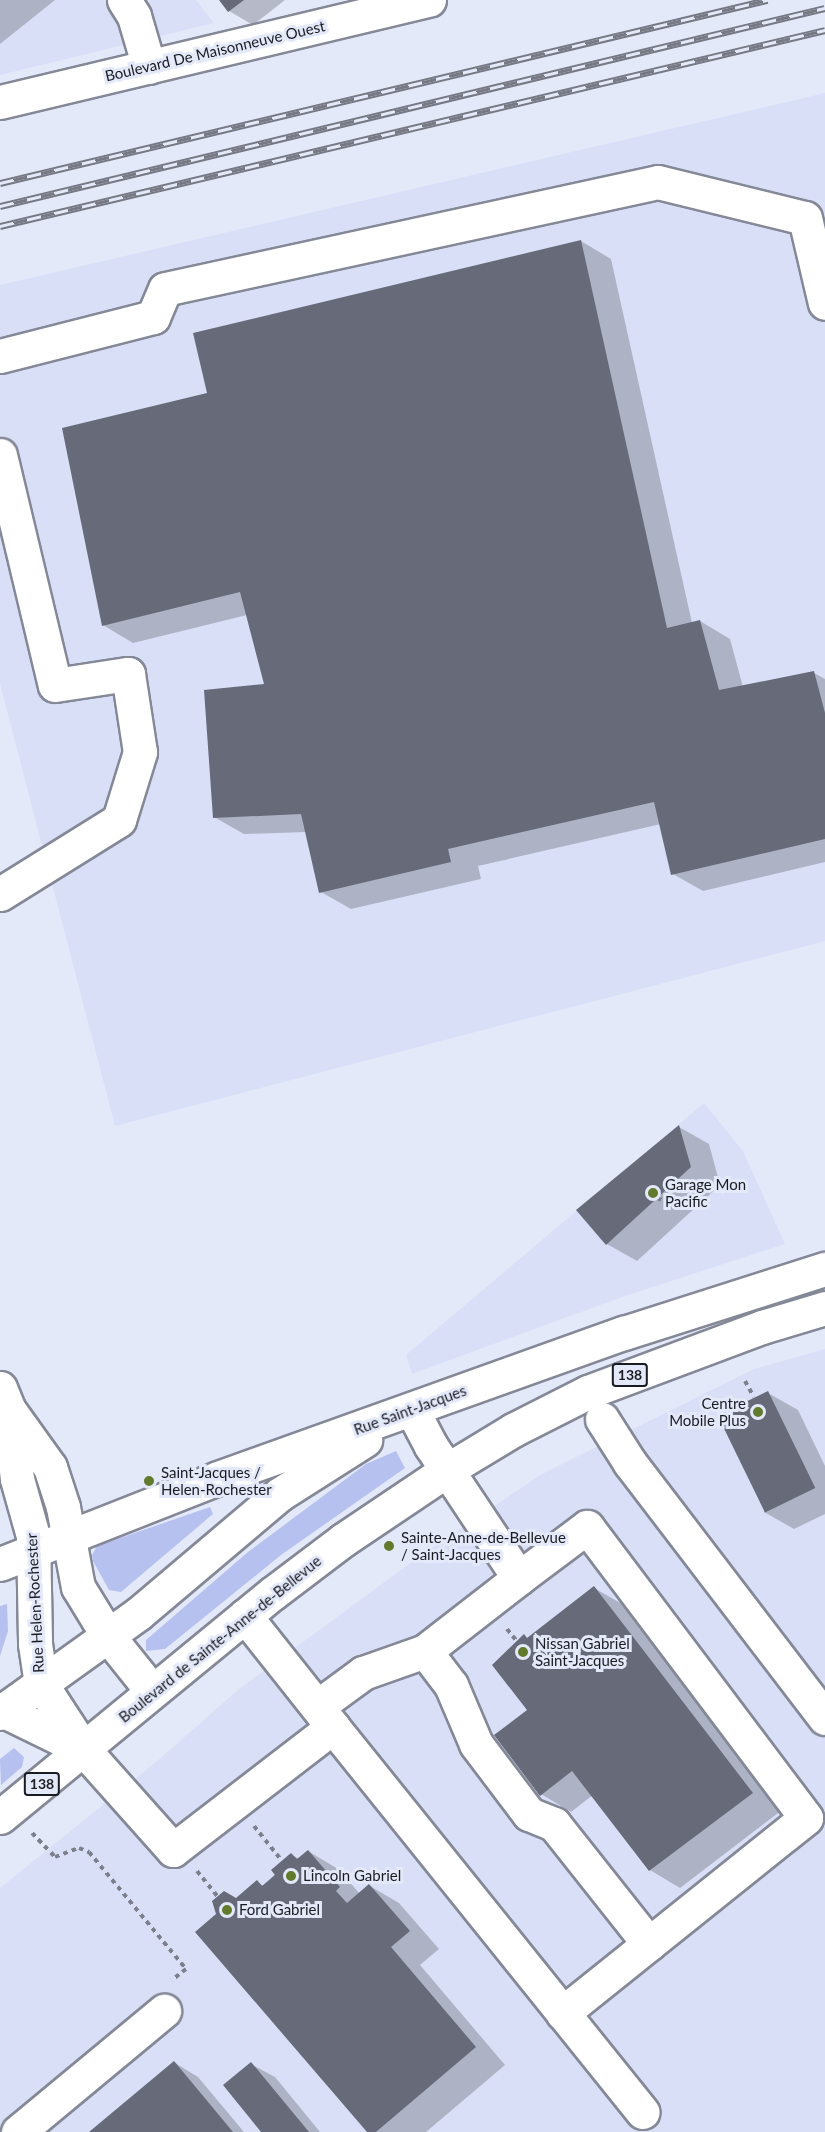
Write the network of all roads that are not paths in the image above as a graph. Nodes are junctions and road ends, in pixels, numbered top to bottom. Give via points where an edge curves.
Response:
1 (124, 0) edge
2 (423, 1) edge
3 (149, 68) junction
4 (2, 96) edge
5 (825, 303) edge
6 (0, 356) edge
7 (0, 455) edge
8 (0, 894) edge
9 (825, 1269) edge
10 (825, 1308) edge
11 (4, 1399) edge
12 (412, 1410) junction
13 (602, 1419) dead end
14 (447, 1470) junction
15 (68, 1537) junction
16 (34, 1551) junction
17 (0, 1564) edge
18 (519, 1578) junction
19 (245, 1616) junction
20 (108, 1636) junction
21 (425, 1651) junction
22 (41, 1684) junction
23 (152, 1691) junction
24 (1, 1711) edge
25 (325, 1717) junction
26 (825, 1718) edge
27 (84, 1750) junction
28 (0, 1817) edge
29 (649, 1944) junction
30 (165, 1999) road end
31 (563, 2013) junction
32 (642, 2112) dead end
33 (18, 2132) edge

1 - 3 main road via 134,16
2 - 3 main road, Boulevard De Maisonneuve Ouest
3 - 4 main road, Boulevard De Maisonneuve Ouest
5 - 6 main road via 805,218 658,182 165,289 153,317
7 - 8 main road via 56,686 128,675 140,752 119,820
9 - 12 main road, Rue Saint-Jacques via 646,1325
10 - 14 main road, 138 via 762,1327 596,1389 513,1430
11 - 15 main road, Rue Helen-Rochester via 50,1467
11 - 16 main road, Rue Helen-Rochester
12 - 14 main road
12 - 15 main road, Rue Saint-Jacques via 218,1478
12 - 20 main road via 280,1494
13 - 26 main road via 630,1463
14 - 18 main road
14 - 19 main road, Boulevard de Sainte-Anne-de-Bellevue / 138 via 343,1540
15 - 16 main road, Rue Saint-Jacques
15 - 20 main road, Rue Helen-Rochester via 78,1587
16 - 17 main road, Rue Saint-Jacques
16 - 22 main road, Rue Helen-Rochester via 35,1651
18 - 21 main road
18 - 29 main road via 587,1527 806,1818
19 - 23 main road, Boulevard de Sainte-Anne-de-Bellevue / 138
19 - 25 main road
20 - 22 main road
20 - 23 main road, Rue Helen-Rochester
21 - 25 main road via 363,1673
21 - 29 main road via 451,1685 476,1743 529,1814 554,1824
22 - 24 main road
22 - 27 main road, Rue Helen-Rochester
23 - 27 main road, Boulevard de Sainte-Anne-de-Bellevue / 138
24 - 27 main road
25 - 27 main road via 235,1802 173,1850
25 - 31 main road
27 - 28 main road, Boulevard de Sainte-Anne-de-Bellevue / 138
29 - 31 main road
30 - 33 main road
31 - 32 main road

